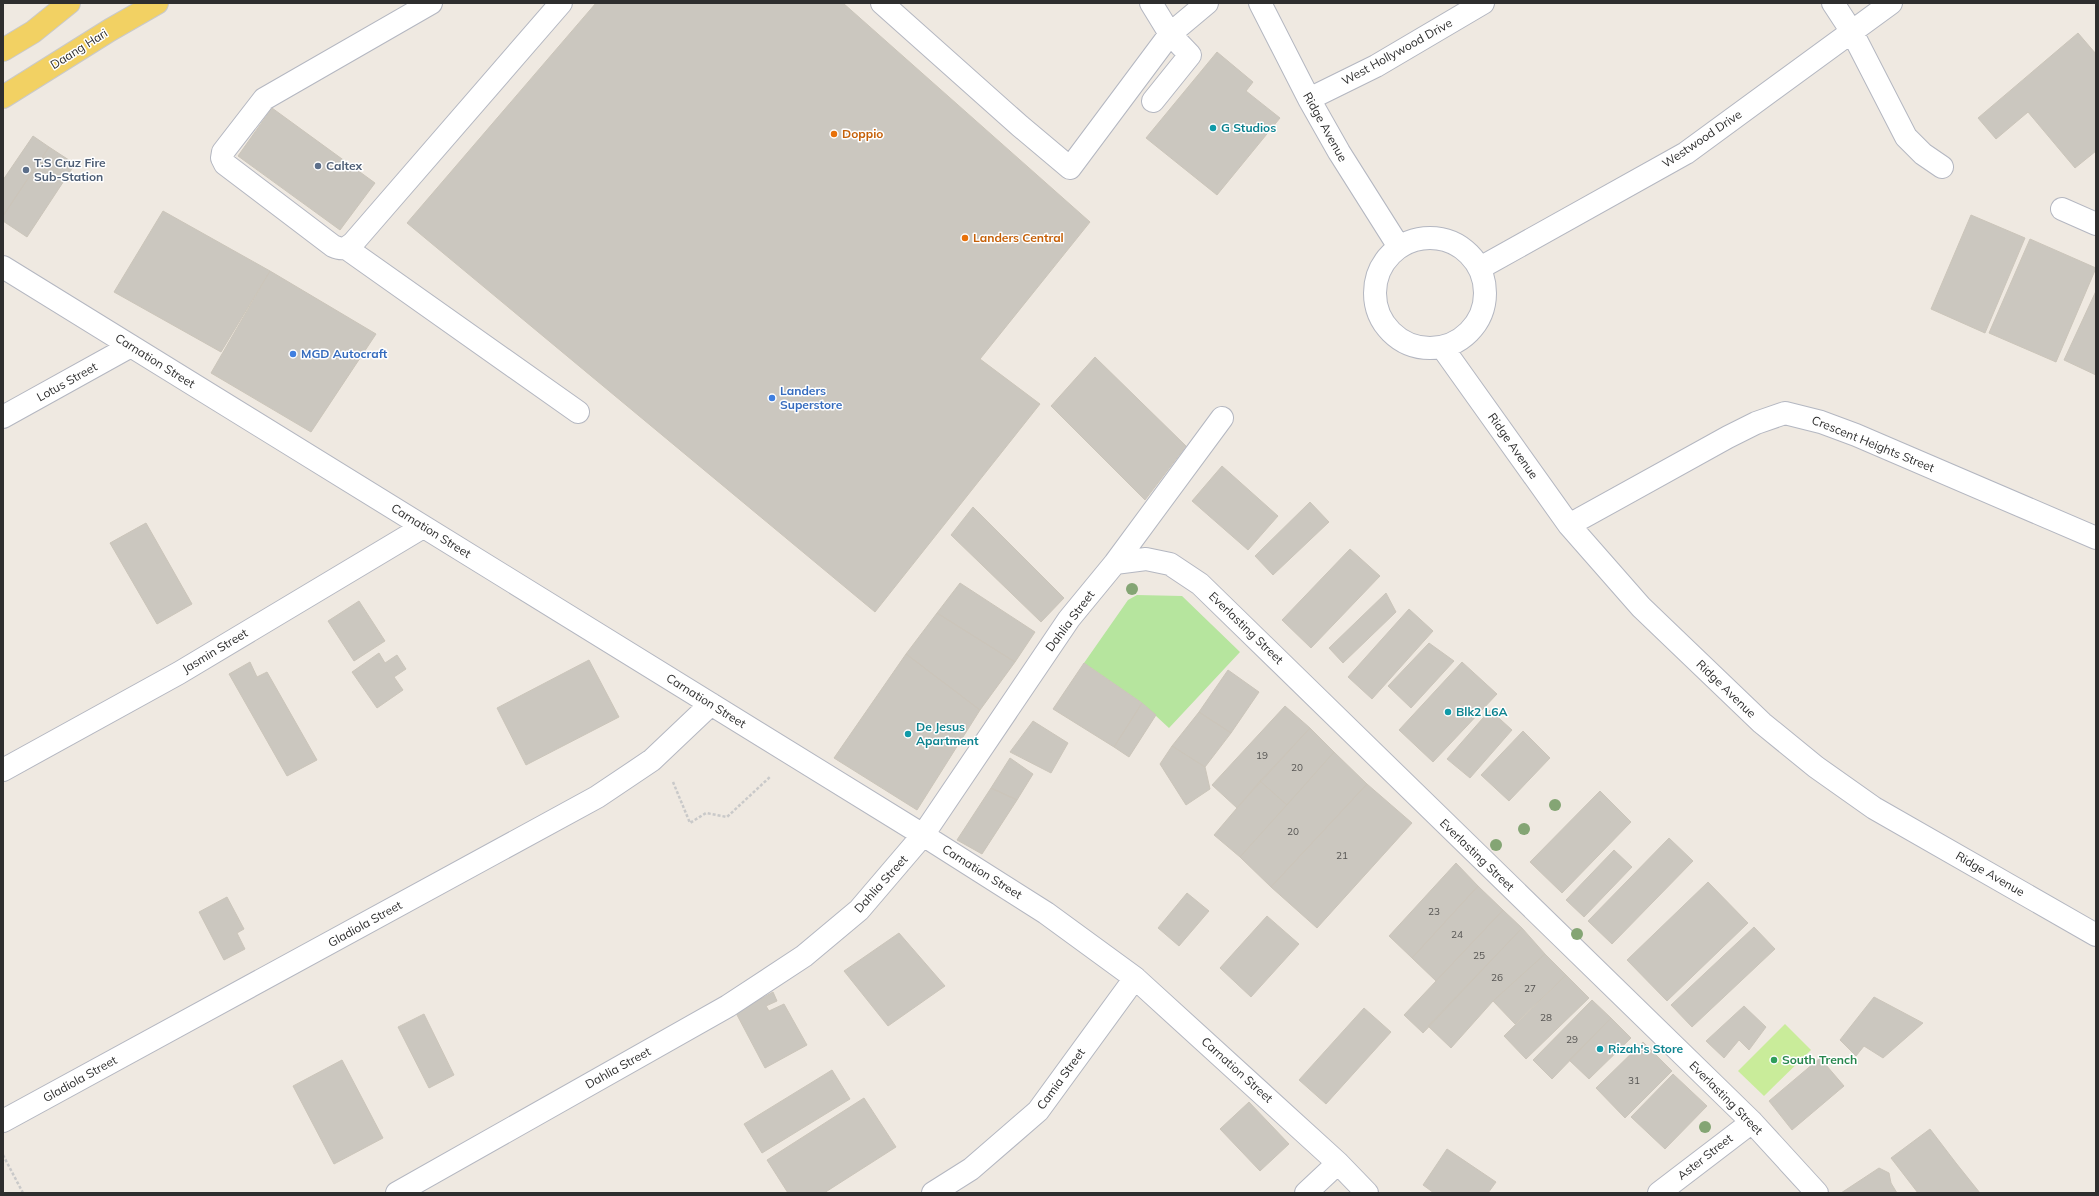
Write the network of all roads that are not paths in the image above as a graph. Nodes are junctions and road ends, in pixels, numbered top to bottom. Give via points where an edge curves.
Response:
1 (69, 3) edge
2 (157, 3) edge
3 (431, 3) edge
4 (561, 3) edge
5 (882, 3) edge
6 (1151, 3) edge
7 (1207, 3) edge
8 (1260, 3) edge
9 (1483, 3) edge
10 (1833, 3) edge
11 (1892, 3) edge
12 (1852, 32) junction
13 (1170, 34) junction
14 (3, 50) edge
15 (3, 97) edge
16 (1309, 99) junction
17 (1153, 101) dead end
18 (1942, 167) dead end
19 (2062, 209) dead end
20 (2096, 224) edge
21 (1399, 247) junction
22 (346, 248) junction
23 (3, 267) edge
24 (1480, 268) junction
25 (131, 346) junction
26 (1442, 347) junction
27 (578, 412) dead end
28 (3, 417) edge
29 (1222, 418) dead end
30 (1569, 525) junction
31 (424, 527) junction
32 (2096, 538) edge
33 (1115, 563) junction
34 (711, 704) junction
35 (3, 770) edge
36 (923, 835) junction
37 (2096, 935) edge
38 (1135, 978) junction
39 (3, 1121) edge
40 (1752, 1122) junction
41 (1338, 1163) junction
42 (397, 1193) edge
43 (933, 1193) edge
44 (1306, 1193) edge
45 (1367, 1193) edge
46 (1659, 1193) edge
47 (1818, 1193) edge

1 - 14 main road via 32,32
2 - 15 main road, Daang Hari
3 - 22 street via 264,99 223,152 225,164 333,246
4 - 22 street
5 - 13 street via 1070,168
6 - 13 street
7 - 13 street
8 - 16 street, Ridge Avenue
9 - 16 street, West Hollywood Drive via 1376,66
10 - 12 street
11 - 12 street, Westwood Drive
12 - 18 street via 1906,137 1923,154
12 - 24 street, Westwood Drive via 1686,153
13 - 17 street via 1190,56
16 - 21 street, Ridge Avenue
19 - 20 street
21 - 24 street via 1420,238 1444,239 1465,250
21 - 26 street via 1386,258 1378,273 1374,290 1376,306 1383,322 1394,335 1408,344 1425,348
22 - 27 street
23 - 25 street, Carnation Street
24 - 26 street via 1485,284 1486,301 1481,317 1462,338
25 - 28 street, Lotus Street
25 - 31 street, Carnation Street
26 - 30 street, Ridge Avenue
29 - 33 street, Dahlia Street
30 - 32 street, Crescent Heights Street via 1728,436 1785,413 1821,422 1856,435
30 - 37 street, Ridge Avenue via 1646,612 1762,723 1816,767 1874,808
31 - 34 street, Carnation Street
31 - 35 street, Jasmin Street via 179,673
33 - 36 street, Dahlia Street via 1069,619
33 - 40 street, Everlasting Street via 1146,559 1170,564 1200,584
34 - 36 street, Carnation Street
34 - 39 street, Gladiola Street via 652,760 590,801
36 - 38 street, Carnation Street via 1046,913
36 - 42 street, Dahlia Street via 859,910 804,956 728,1006
38 - 41 street, Carnation Street
38 - 43 street, Camia Street via 1038,1112 971,1169
40 - 46 street, Aster Street
40 - 47 street, Everlasting Street
41 - 44 street
41 - 45 street, Carnation Street

